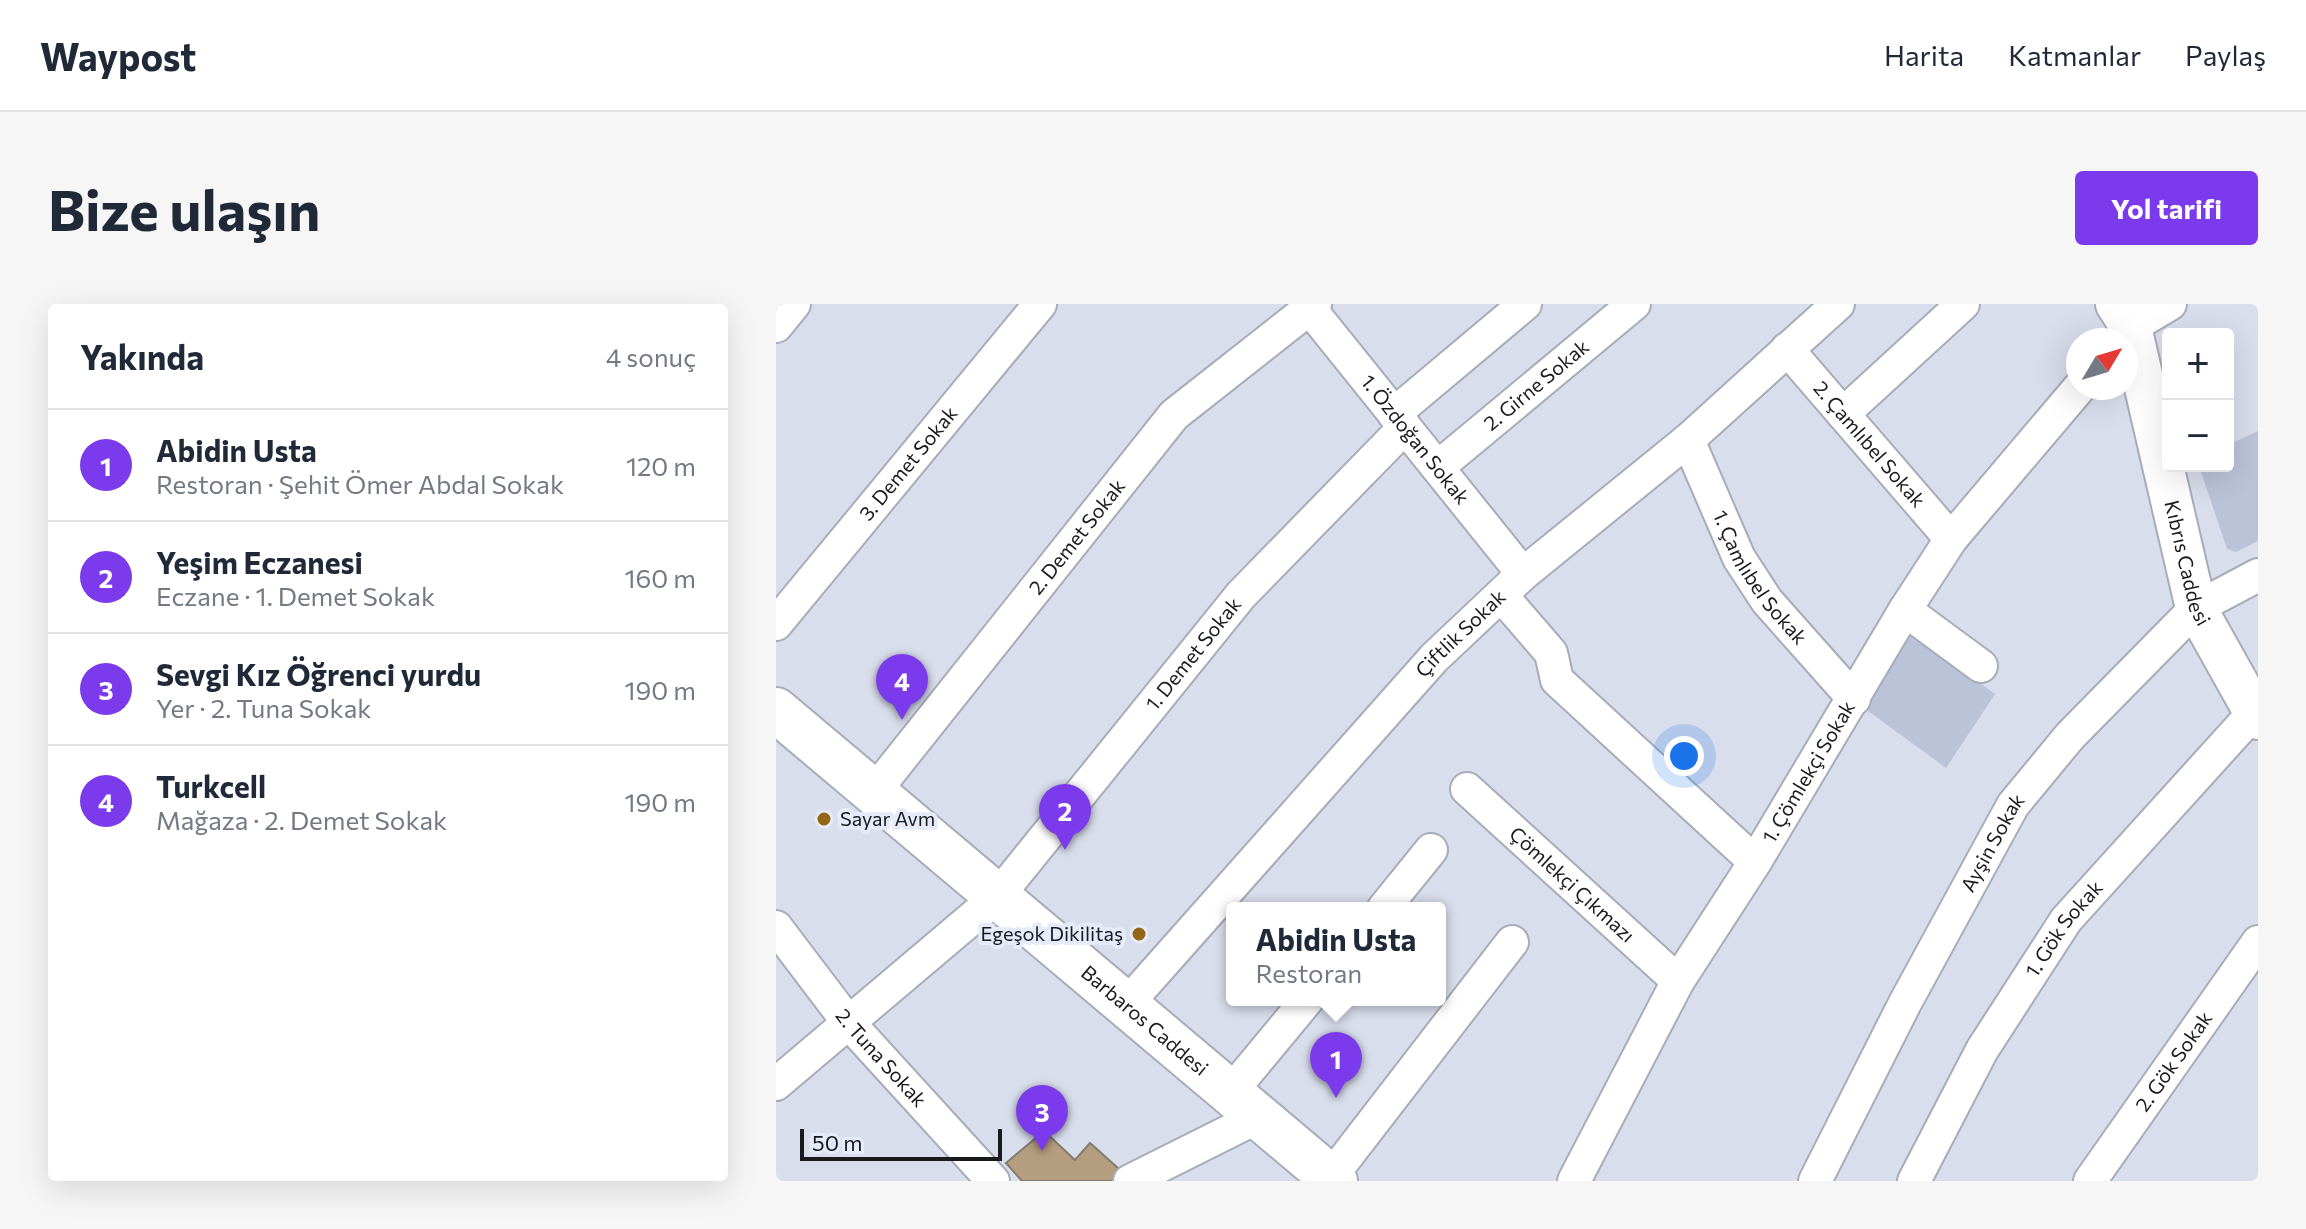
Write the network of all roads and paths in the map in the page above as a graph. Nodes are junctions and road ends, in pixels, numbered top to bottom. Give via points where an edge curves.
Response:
1 (794, 304) edge
2 (1525, 304) edge
3 (1634, 304) edge
4 (1838, 304) edge
5 (1963, 304) edge
6 (2170, 304) edge
7 (1035, 306) edge
8 (1310, 306) edge
9 (2122, 324) edge
10 (776, 326) edge
11 (1787, 349) junction
12 (2069, 400) edge
13 (1843, 414) junction
14 (1399, 420) junction
15 (1688, 440) junction
16 (1438, 467) junction
17 (1951, 539) junction
18 (2258, 575) edge
19 (1512, 585) junction
20 (2196, 608) junction
21 (1905, 610) junction
22 (776, 624) edge
23 (1981, 666) dead end
24 (1854, 699) junction
25 (2256, 713) edge
26 (778, 714) edge
27 (1467, 789) dead end
28 (874, 792) junction
29 (1431, 850) dead end
30 (1755, 862) junction
31 (997, 897) junction
32 (1389, 902) edge
33 (776, 927) edge
34 (1512, 942) dead end
35 (2258, 942) edge
36 (1678, 981) junction
37 (1126, 1005) junction
38 (1303, 1006) edge
39 (848, 1022) junction
40 (776, 1084) edge
41 (1244, 1105) junction
42 (1333, 1180) edge
43 (993, 1181) edge
44 (1130, 1181) edge
45 (1574, 1181) edge
46 (1815, 1181) edge
47 (1914, 1181) edge
48 (2090, 1181) edge

1 - 10 street
2 - 14 street, 1. Demet Sokak
3 - 16 street, 2. Girne Sokak
4 - 11 street, Çiftlik Sokak
5 - 13 street
6 - 9 street
7 - 22 street, 3. Demet Sokak
8 - 14 street, 1. Özdoğan Sokak
8 - 28 street, 2. Demet Sokak via 1174,415
9 - 20 street, Kıbrıs Caddesi
11 - 13 street, 2. Çamlıbel Sokak
11 - 15 street, Çiftlik Sokak
12 - 17 street, 1. Çömlekçi Sokak
13 - 17 street, 2. Çamlıbel Sokak
14 - 16 street, 1. Özdoğan Sokak
14 - 31 street, 1. Demet Sokak via 1241,595
15 - 19 street, Çiftlik Sokak
15 - 24 street, 1. Çamlıbel Sokak via 1739,558 1767,601
16 - 19 street, 1. Özdoğan Sokak
17 - 21 street, 1. Çömlekçi Sokak
18 - 20 street, Ayşin Sokak
19 - 30 street, 1. Özdoğan Sokak via 1551,653 1557,680
19 - 37 street, Çiftlik Sokak via 1434,658
20 - 25 street, Kıbrıs Caddesi
20 - 46 street, Ayşin Sokak via 2070,736 2013,805
21 - 23 street
21 - 24 street, 1. Çömlekçi Sokak
24 - 30 street, 1. Çömlekçi Sokak
25 - 47 street, 1. Gök Sokak via 2066,920 1982,1050
26 - 28 main road, Barbaros Caddesi
27 - 36 street, Çömlekçi Çıkmazı
28 - 31 main road, Barbaros Caddesi
29 - 32 street
30 - 36 street, 1. Çömlekçi Sokak
31 - 37 main road, Barbaros Caddesi
31 - 39 street, 1. Demet Sokak
33 - 39 street, 2. Tuna Sokak
34 - 42 street
35 - 48 street, 2. Gök Sokak
36 - 45 street, 1. Çömlekçi Sokak
37 - 41 main road, Barbaros Caddesi
38 - 41 street
39 - 40 street, 1. Demet Sokak
39 - 43 street, 2. Tuna Sokak
41 - 42 main road, Barbaros Caddesi
41 - 44 street

